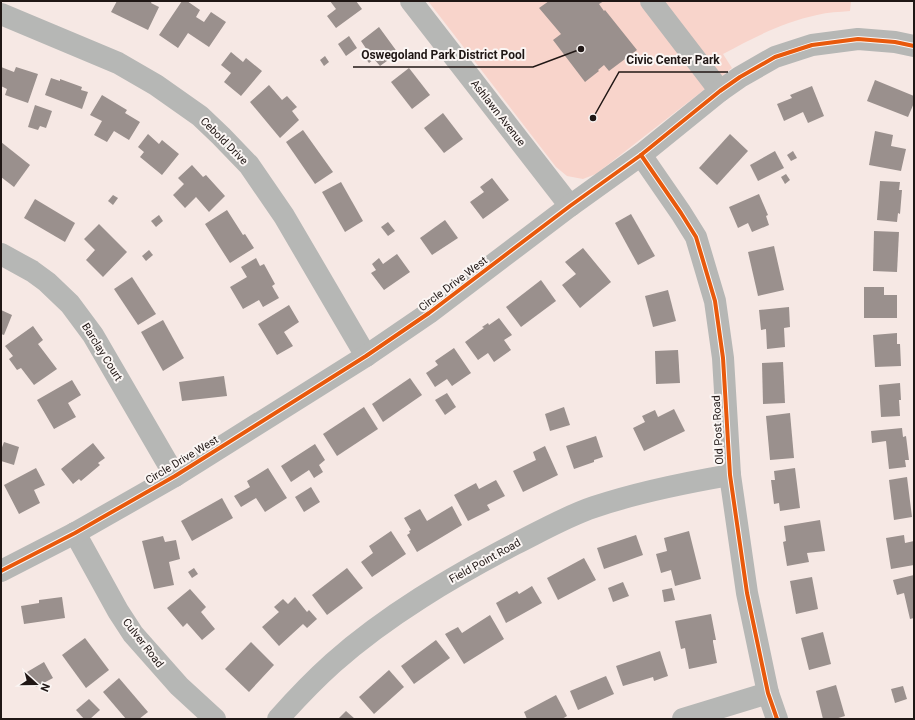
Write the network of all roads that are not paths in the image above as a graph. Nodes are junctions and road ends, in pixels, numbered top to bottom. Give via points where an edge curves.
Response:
1 (411, 1) edge
2 (651, 1) edge
3 (1, 14) edge
4 (914, 46) edge
5 (720, 91) junction
6 (641, 155) junction
7 (570, 206) junction
8 (1, 254) edge
9 (366, 356) junction
10 (730, 475) junction
11 (175, 476) junction
12 (75, 533) junction
13 (1, 571) edge
14 (768, 693) junction
15 (215, 719) edge
16 (278, 719) edge
17 (683, 719) edge
18 (777, 719) edge

1 - 7 street, Ashlawn Avenue
2 - 5 street
3 - 9 street, Cebold Drive via 118,63 156,85 200,116 249,165 284,216
4 - 5 street, Circle Drive West via 858,39 812,45 775,57
5 - 6 street, Circle Drive West
6 - 7 street, Circle Drive West
6 - 10 street, Old Post Road via 696,237 715,300 722,358
7 - 9 street, Circle Drive West via 429,313
8 - 11 street, Barclay Court via 32,271 70,304 93,335
9 - 11 street, Circle Drive West
10 - 14 street, Old Post Road via 747,593
10 - 16 street, Field Point Road via 645,492 593,507 485,560 430,592 359,642 332,663
11 - 12 street, Circle Drive West
12 - 13 street, Circle Drive West
12 - 15 street, Culver Road via 133,634 179,686
14 - 17 street
14 - 18 street, Old Post Road

